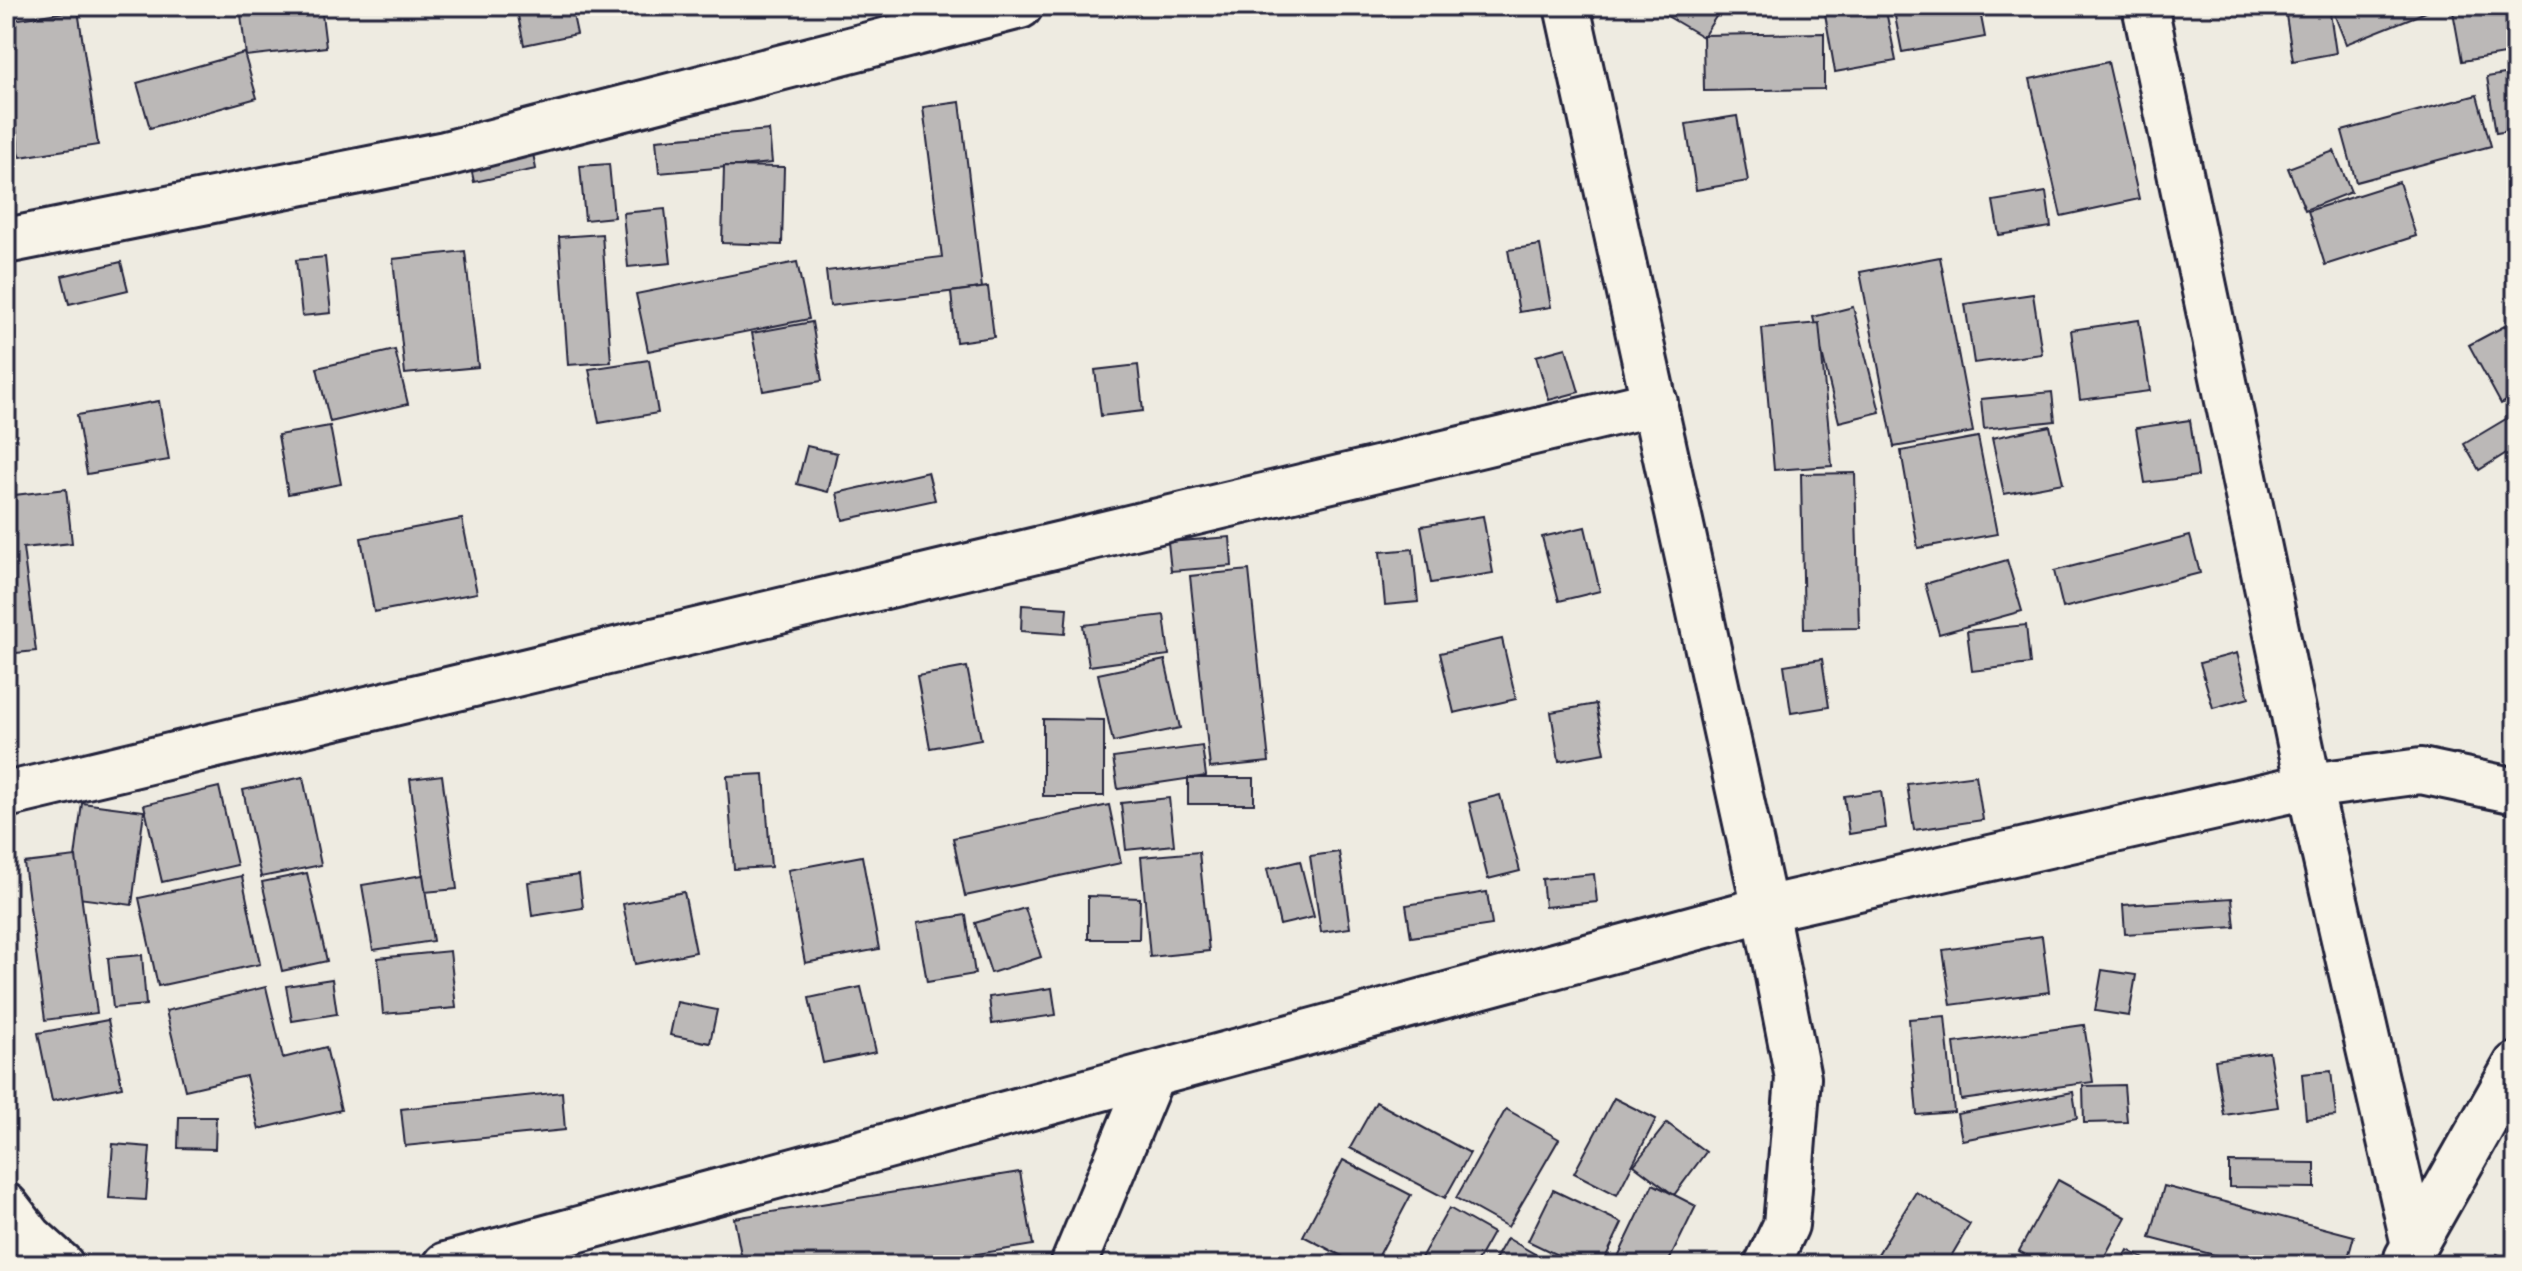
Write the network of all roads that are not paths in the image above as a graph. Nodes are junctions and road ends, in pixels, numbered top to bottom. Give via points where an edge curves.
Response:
1 (1567, 6) edge
2 (2145, 6) edge
3 (998, 9) edge
4 (6, 241) edge
5 (1655, 403) junction
6 (2309, 786) junction
7 (2516, 791) edge
8 (6, 795) edge
9 (1765, 909) junction
10 (2516, 1065) edge
11 (1152, 1075) junction
12 (6, 1206) edge
13 (2408, 1255) edge
14 (61, 1265) edge
15 (446, 1265) edge
16 (1073, 1265) edge
17 (1767, 1265) edge

1 - 5 street
2 - 6 street
3 - 4 street via 445,154
5 - 8 street
5 - 9 street
6 - 7 street via 2421,771
6 - 9 street
6 - 13 street
9 - 11 street
9 - 17 street via 1798,1078 1786,1225
10 - 13 street
11 - 15 street
11 - 16 street
12 - 14 street

